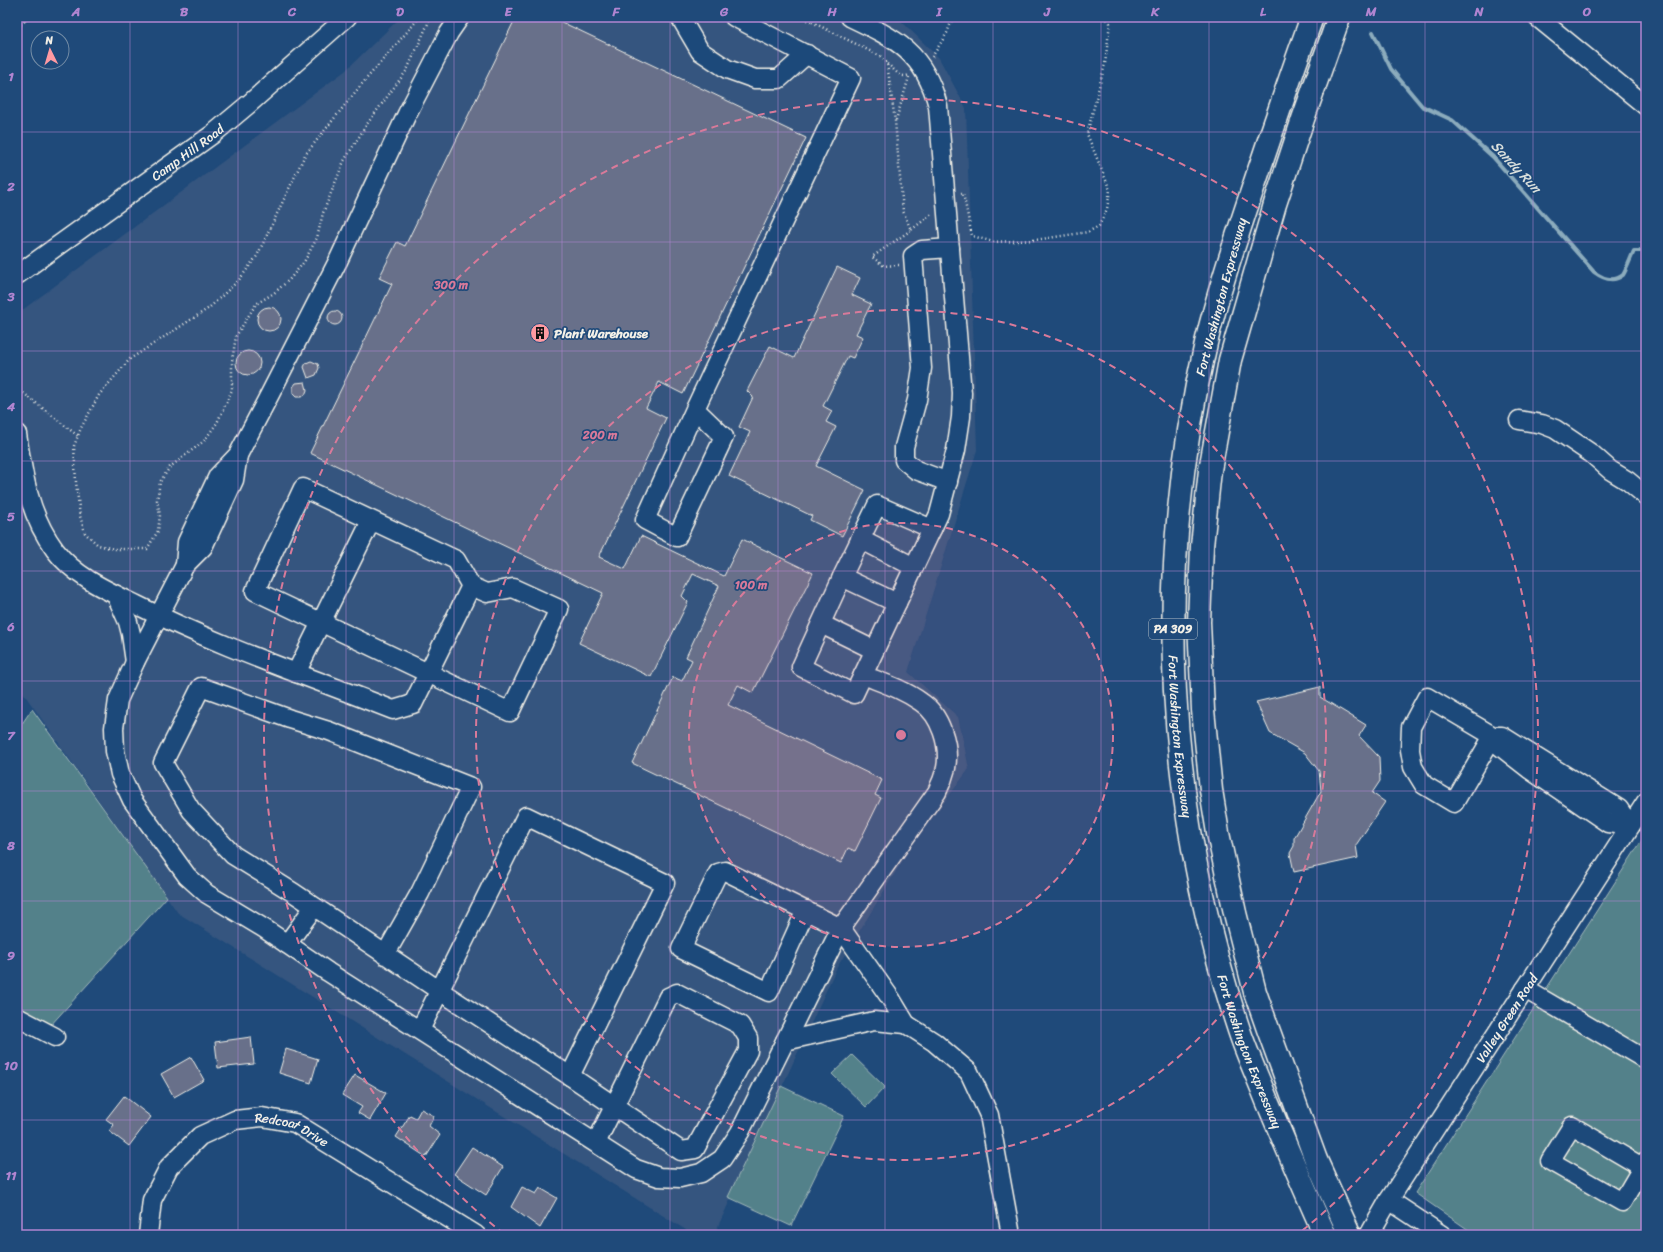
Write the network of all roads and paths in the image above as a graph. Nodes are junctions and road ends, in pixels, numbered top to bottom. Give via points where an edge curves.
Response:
1 (347, 17) edge
2 (420, 17) edge
3 (431, 17) edge
4 (460, 17) edge
5 (680, 17) edge
6 (734, 17) edge
7 (799, 17) edge
8 (814, 17) edge
9 (850, 17) edge
10 (953, 17) edge
11 (1105, 17) edge
12 (1312, 17) edge
13 (1339, 17) edge
14 (1537, 17) edge
15 (812, 22) junction
16 (806, 54) junction
17 (927, 61) dead end
18 (887, 63) junction
19 (914, 71) dead end
20 (910, 75) junction
21 (1646, 106) edge
22 (895, 121) junction
23 (946, 203) junction
24 (911, 230) junction
25 (950, 248) junction
26 (914, 265) junction
27 (17, 275) edge
28 (17, 388) edge
29 (695, 409) junction
30 (1519, 420) dead end
31 (17, 434) edge
32 (78, 436) junction
33 (948, 482) junction
34 (1646, 496) edge
35 (372, 521) junction
36 (932, 529) junction
37 (860, 539) junction
38 (914, 567) junction
39 (842, 577) junction
40 (471, 586) junction
41 (116, 594) junction
42 (897, 603) junction
43 (159, 616) junction
44 (322, 622) junction
45 (820, 624) junction
46 (874, 650) junction
47 (134, 662) junction
48 (296, 673) junction
49 (428, 673) junction
50 (863, 675) junction
51 (1493, 736) junction
52 (1646, 802) edge
53 (1630, 826) junction
54 (314, 907) junction
55 (806, 910) junction
56 (841, 928) junction
57 (287, 944) junction
58 (385, 955) junction
59 (1525, 989) junction
60 (440, 991) junction
61 (17, 1017) edge
62 (906, 1024) junction
63 (420, 1030) junction
64 (55, 1037) dead end
65 (785, 1041) junction
66 (1646, 1060) edge
67 (570, 1076) junction
68 (615, 1106) junction
69 (596, 1143) junction
70 (1644, 1164) edge
71 (1389, 1200) junction
72 (1372, 1230) edge
73 (148, 1235) edge
74 (476, 1235) edge
75 (1012, 1235) edge
76 (1325, 1235) edge
77 (1350, 1235) edge
78 (1442, 1235) edge

1 - 27 street, Camp Hill Road via 213,134
2 - 32 path via 305,155 257,256 238,280 209,308 130,359 99,395
3 - 32 path via 407,70 367,124 344,161 323,213 317,238 304,262 289,280 256,304 236,336 232,361 232,390 217,423 204,440 170,467 160,482 157,500 160,515 158,531 147,549 98,545 85,533 76,482 74,446
4 - 43 street via 449,33 338,261 238,455 234,480 203,547 185,565
5 - 16 street via 700,50 727,69 755,79 779,79
6 - 16 street
7 - 15 path
8 - 15 path
9 - 23 street via 893,38 907,49 929,80 938,106
10 - 17 path via 941,44
11 - 23 path via 1110,23 1105,64 1087,134 1110,190 1106,209 1098,226 1088,232 1050,238 994,242 972,236 963,193
12 - 76 highway, Fort Washington Expressway / PA 309 via 1280,103 1229,259 1207,341 1180,497 1173,629 1176,717 1187,816 1216,951 1240,1034
13 - 77 highway, Fort Washington Expressway / PA 309 via 1302,119 1230,360 1210,470 1202,546 1199,622 1203,710 1211,790 1235,913 1256,992 1280,1062 1316,1160
14 - 21 street
15 - 18 path via 880,56
16 - 29 street via 851,78
18 - 20 path via 900,75
18 - 22 path
19 - 20 path
20 - 22 path
22 - 24 path via 903,211
23 - 24 path
23 - 25 street
24 - 26 path via 872,257 884,266
25 - 26 street via 922,250 913,256
25 - 33 street via 962,393 956,450
26 - 33 street via 922,368 917,400 904,447 904,460 916,470
28 - 32 path
29 - 29 street via 645,520 677,537 724,437
30 - 34 street via 1555,429
31 - 41 street via 23,477 42,530 75,572
33 - 36 street
35 - 40 street via 456,560
35 - 44 street
35 - 44 street via 303,488 255,591
36 - 37 street via 877,506
36 - 38 street
37 - 38 street
37 - 39 street
38 - 42 street
39 - 42 street
39 - 45 street
40 - 49 street
40 - 49 street via 487,593 514,588 559,610 510,712
41 - 43 street
41 - 47 street via 128,622
42 - 46 street
43 - 47 street
43 - 48 street via 197,634
44 - 48 street
44 - 49 street
45 - 46 street
45 - 50 street via 800,667 854,694
46 - 50 street
47 - 57 street via 118,700 114,728 120,774 132,800 187,876 207,894
48 - 49 street via 393,710 413,704
50 - 56 street via 904,691 923,703 934,714 945,741 946,761 943,779 937,792
51 - 51 street via 1427,697 1411,727 1410,750 1413,767 1424,785 1454,803
51 - 53 street via 1498,745 1619,809
52 - 53 street, Valley Green Road
53 - 59 street, Valley Green Road
54 - 57 street
54 - 58 street
54 - 58 street via 233,855 192,810 163,763 201,687 329,731 472,787 420,892
55 - 55 street via 725,872 718,873 681,949 769,992
55 - 56 street
56 - 62 street
56 - 65 street
57 - 63 street
58 - 60 street
59 - 66 street
59 - 71 street, Valley Green Road
60 - 63 street
60 - 67 street
60 - 67 street via 526,816 665,883
61 - 64 street
62 - 65 street via 874,1021
62 - 75 street via 934,1042 969,1072 990,1115
63 - 69 street
65 - 69 street via 740,1132 722,1159 701,1173 680,1178 659,1176 636,1169
67 - 68 street
68 - 68 street via 682,1151 695,1148 748,1051 748,1038 740,1025 677,993 668,997
68 - 69 street
70 - 70 street via 1622,1202 1550,1161 1572,1126
71 - 72 street, Valley Green Road
71 - 78 street
73 - 74 street, Redcoat Drive via 152,1200 169,1167 200,1136 235,1120 262,1117 295,1123

